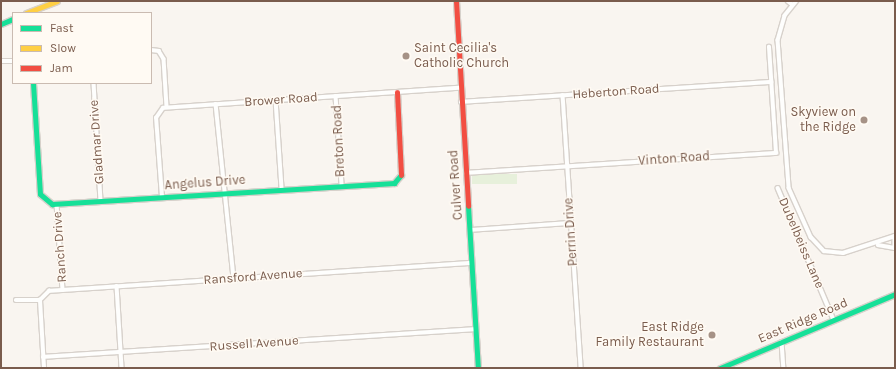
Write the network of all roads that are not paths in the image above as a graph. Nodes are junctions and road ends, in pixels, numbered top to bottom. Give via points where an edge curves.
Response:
1 (56, 1) edge
2 (456, 1) edge
3 (788, 1) edge
4 (797, 1) edge
5 (793, 5) junction
6 (28, 12) edge
7 (12, 19) edge
8 (1, 24) edge
9 (769, 47) dead end
10 (152, 50) edge
11 (1, 61) edge
12 (12, 61) edge
13 (771, 82) junction
14 (33, 84) edge
15 (94, 84) edge
16 (460, 88) junction
17 (397, 92) junction
18 (563, 95) junction
19 (336, 96) junction
20 (276, 100) junction
21 (461, 102) junction
22 (216, 104) junction
23 (167, 107) junction
24 (567, 166) junction
25 (466, 172) junction
26 (342, 185) junction
27 (778, 188) dead end
28 (282, 189) junction
29 (226, 193) junction
30 (162, 198) junction
31 (101, 201) junction
32 (57, 204) junction
33 (571, 223) junction
34 (470, 230) junction
35 (895, 236) edge
36 (869, 247) junction
37 (895, 248) edge
38 (471, 263) junction
39 (234, 278) junction
40 (117, 286) junction
41 (63, 290) junction
42 (895, 294) edge
43 (16, 300) dead end
44 (40, 300) junction
45 (834, 320) junction
46 (476, 329) junction
47 (782, 342) junction
48 (121, 353) junction
49 (43, 358) junction
50 (44, 368) edge
51 (122, 368) edge
52 (478, 368) edge
53 (581, 368) edge
54 (720, 368) edge
55 (784, 368) edge

1 - 6 main road
2 - 16 main road, Culver Road
3 - 5 street
4 - 5 street
5 - 36 street via 781,24 778,40 789,188 811,237 820,248 838,254
7 - 8 main road
9 - 13 street, Vinton Road
10 - 23 street via 159,51 164,59
11 - 12 street
13 - 18 street, Heberton Road
13 - 24 street, Vinton Road via 776,153
14 - 32 main road via 40,194 45,202
15 - 31 street, Gladmar Drive
16 - 17 street, Brower Road
16 - 21 main road, Culver Road
17 - 19 street, Brower Road
17 - 26 main road, Angelus Drive via 401,177 394,182
18 - 21 street, Heberton Road
18 - 24 street, Perrin Drive
19 - 20 street, Brower Road
19 - 26 street, Breton Road
20 - 22 street, Brower Road
20 - 28 street
21 - 25 main road, Culver Road
22 - 23 street, Brower Road
22 - 29 street
23 - 30 street via 160,109 156,118
24 - 25 street, Vinton Road
24 - 33 street, Perrin Drive
25 - 34 main road, Culver Road
26 - 28 main road, Angelus Drive
27 - 45 street, Dubelbeiss Lane
28 - 29 main road, Angelus Drive
29 - 30 main road, Angelus Drive
29 - 39 street
30 - 31 main road, Angelus Drive
31 - 32 main road, Angelus Drive
32 - 41 street, Ranch Drive
33 - 34 street
33 - 53 street, Perrin Drive
34 - 38 main road, Culver Road
35 - 36 street
35 - 37 street
36 - 37 street via 887,244
38 - 39 street, Ransford Avenue
38 - 46 main road, Culver Road
39 - 40 street, Ransford Avenue
40 - 41 street, Ransford Avenue
40 - 48 street
41 - 44 street, Ransford Avenue via 46,292
42 - 45 main road, East Ridge Road
43 - 44 street, Ransford Avenue
44 - 49 street
45 - 47 main road, East Ridge Road
46 - 48 street, Russell Avenue
46 - 52 main road, Culver Road
47 - 54 main road, East Ridge Road
47 - 55 street
48 - 49 street, Russell Avenue
48 - 51 street
49 - 50 street

